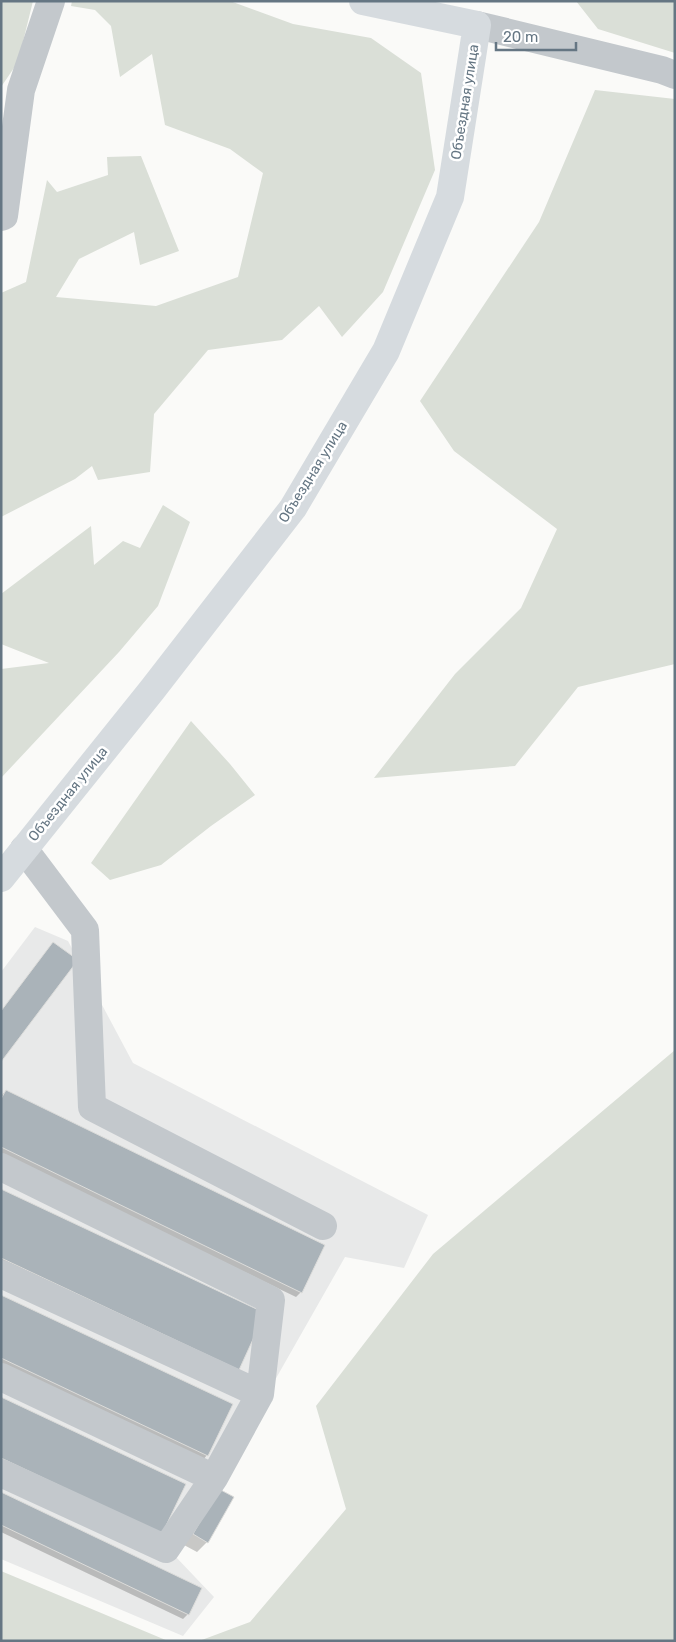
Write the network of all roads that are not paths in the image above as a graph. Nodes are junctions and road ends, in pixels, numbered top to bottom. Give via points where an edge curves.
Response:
1 (51, 1) edge
2 (363, 1) edge
3 (477, 25) junction
4 (675, 75) edge
5 (21, 90) junction
6 (1, 114) edge
7 (1, 217) edge
8 (24, 849) junction
9 (1, 878) edge
10 (1, 1167) edge
11 (323, 1226) dead end
12 (1, 1274) edge
13 (1, 1377) edge
14 (260, 1394) junction
15 (1, 1473) edge
16 (214, 1478) junction

1 - 5 street
2 - 3 main road
3 - 4 street
3 - 8 main road, Объездная улица via 450,197 386,351 293,508
5 - 6 street
5 - 7 street via 4,216
8 - 9 main road, Объездная улица
8 - 11 street via 85,930 92,1107
10 - 14 street via 270,1300
12 - 14 street
13 - 16 street
14 - 16 street
15 - 16 street via 166,1549

